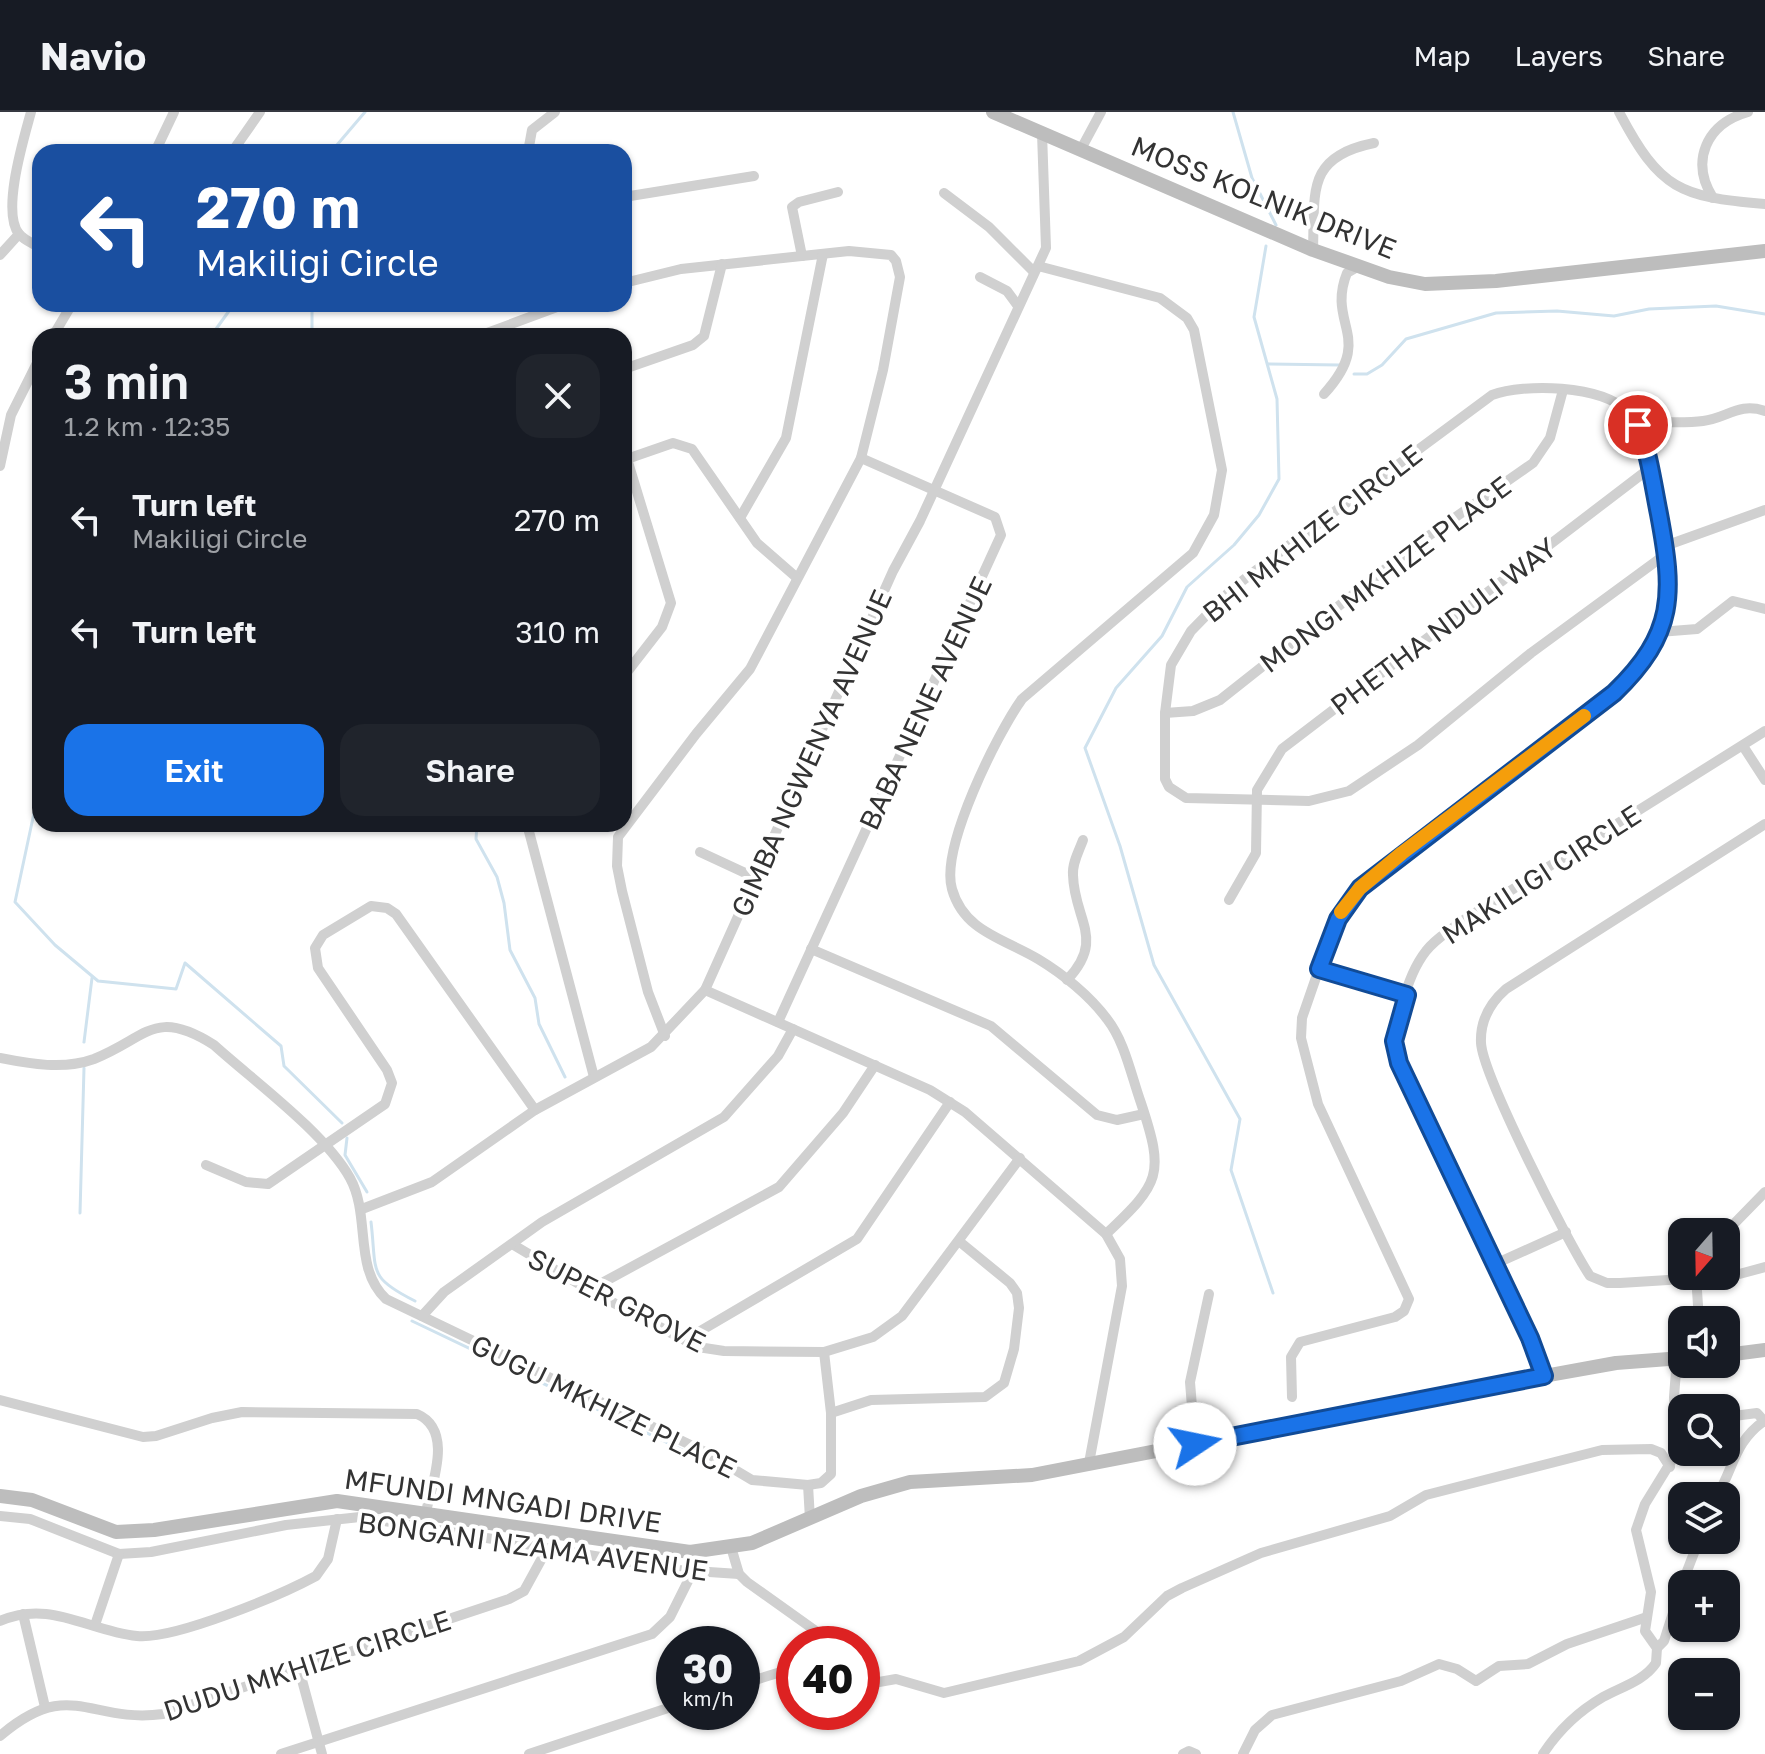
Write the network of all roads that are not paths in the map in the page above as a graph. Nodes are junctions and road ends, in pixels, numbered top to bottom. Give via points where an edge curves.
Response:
1 (31, 112) edge
2 (174, 112) edge
3 (260, 112) edge
4 (555, 112) edge
5 (993, 112) edge
6 (1101, 112) edge
7 (1619, 112) edge
8 (1748, 112) edge
9 (1042, 133) junction
10 (1374, 143) dead end
11 (159, 144) edge
12 (238, 144) edge
13 (529, 144) edge
14 (1080, 151) junction
15 (754, 176) dead end
16 (838, 192) dead end
17 (944, 193) dead end
18 (632, 196) edge
19 (1713, 198) junction
20 (1765, 204) edge
21 (19, 234) junction
22 (32, 243) edge
23 (1313, 250) junction
24 (1765, 251) edge
25 (823, 254) junction
26 (0, 255) edge
27 (802, 256) junction
28 (722, 264) junction
29 (1359, 266) junction
30 (1036, 269) junction
31 (980, 277) dead end
32 (632, 280) edge
33 (1018, 306) junction
34 (544, 312) edge
35 (500, 328) edge
36 (632, 366) edge
37 (32, 373) edge
38 (1563, 390) junction
39 (1324, 394) dead end
40 (1765, 411) edge
41 (1638, 425) junction
42 (632, 457) edge
43 (861, 458) junction
44 (0, 466) edge
45 (1650, 468) junction
46 (632, 478) edge
47 (933, 492) junction
48 (1765, 510) edge
49 (740, 518) junction
50 (1665, 550) junction
51 (796, 577) junction
52 (1765, 609) edge
53 (1659, 632) junction
54 (632, 666) edge
55 (1165, 713) junction
56 (1765, 731) edge
57 (1743, 746) junction
58 (1765, 780) edge
59 (1255, 800) junction
60 (632, 819) edge
61 (1765, 824) edge
62 (529, 832) edge
63 (622, 832) edge
64 (1083, 840) dead end
65 (700, 852) dead end
66 (756, 878) junction
67 (1229, 900) dead end
68 (811, 949) junction
69 (1319, 969) junction
70 (1067, 980) junction
71 (705, 990) junction
72 (1407, 995) junction
73 (778, 1022) junction
74 (793, 1029) junction
75 (665, 1036) junction
76 (0, 1058) edge
77 (875, 1065) junction
78 (594, 1077) junction
79 (950, 1102) junction
80 (535, 1110) junction
81 (1144, 1114) junction
82 (325, 1145) junction
83 (1020, 1158) junction
84 (206, 1165) dead end
85 (1765, 1192) edge
86 (362, 1209) junction
87 (1740, 1218) edge
88 (1566, 1232) junction
89 (1106, 1234) junction
90 (960, 1242) junction
91 (512, 1244) junction
92 (1495, 1264) junction
93 (1765, 1267) edge
94 (1740, 1274) edge
95 (1668, 1279) edge
96 (589, 1290) junction
97 (1209, 1294) dead end
98 (422, 1316) junction
99 (685, 1340) junction
100 (1765, 1350) edge
101 (824, 1352) junction
102 (1740, 1353) edge
103 (1668, 1359) edge
104 (1544, 1376) junction
105 (1292, 1397) dead end
106 (0, 1400) edge
107 (831, 1413) junction
108 (1740, 1415) edge
109 (1765, 1422) edge
110 (1195, 1444) junction
111 (1089, 1463) junction
112 (1670, 1467) joint
113 (1725, 1482) edge
114 (808, 1485) junction
115 (0, 1496) edge
116 (426, 1512) junction
117 (0, 1516) edge
118 (337, 1519) junction
119 (810, 1519) junction
120 (731, 1547) junction
121 (547, 1549) junction
122 (119, 1554) junction
123 (693, 1571) junction
124 (739, 1574) junction
125 (23, 1614) junction
126 (1647, 1617) junction
127 (0, 1621) edge
128 (95, 1625) junction
129 (810, 1626) edge
130 (1668, 1628) edge
131 (1657, 1648) junction
132 (299, 1669) junction
133 (880, 1682) edge
134 (45, 1707) junction
135 (656, 1712) edge
136 (0, 1736) edge
137 (318, 1741) junction
138 (533, 1753) edge
139 (281, 1754) edge
140 (322, 1754) edge
141 (1183, 1754) edge
142 (1196, 1754) edge
143 (1243, 1754) edge
144 (1543, 1754) edge

1 - 21 street via 12,211
2 - 11 street
3 - 12 street
4 - 13 street via 532,130
5 - 9 street, MOSS KOLNIK DRIVE
6 - 14 street
7 - 19 street via 1652,165 1692,195
8 - 19 street via 1726,120 1707,141 1702,177
9 - 14 street, MOSS KOLNIK DRIVE
9 - 30 street, GIMBA NGWENYA AVENUE via 1047,242
10 - 23 street via 1343,151 1325,165 1316,189
14 - 23 street, MOSS KOLNIK DRIVE
15 - 18 street
16 - 27 street via 792,207
17 - 30 street
19 - 20 street
21 - 22 street
21 - 26 street
23 - 29 street, MOSS KOLNIK DRIVE
24 - 29 street, MOSS KOLNIK DRIVE via 1464,284 1425,284
25 - 27 street
25 - 43 street via 884,252 896,261 900,277
25 - 49 street via 786,438
27 - 28 street
28 - 32 street
28 - 36 street via 704,336 693,345
29 - 39 street via 1347,273 1339,299 1347,321 1347,363
30 - 33 street, GIMBA NGWENYA AVENUE
30 - 70 street via 1160,298 1187,318 1198,344 1222,456 1221,492 1204,539 1022,699 951,849 952,890 966,917
31 - 33 street via 1007,291
33 - 47 street, GIMBA NGWENYA AVENUE
34 - 35 street
37 - 44 street via 11,415
38 - 41 street, BHI MKHIZE CIRCLE via 1603,398 1625,409
38 - 55 street, MONGI MKHIZE PLACE via 1550,438 1533,463 1417,544 1220,700 1193,711
38 - 55 street, BHI MKHIZE CIRCLE via 1523,387 1492,395 1243,581 1180,646 1171,665
40 - 41 street via 1745,407 1705,421
41 - 45 street
42 - 49 street via 659,446 685,446 699,457
43 - 47 street, BABA NENE AVENUE
43 - 51 street
45 - 50 street
45 - 59 street, PHETHA NDULI WAY via 1282,749 1261,779
46 - 54 street via 671,603 662,627
47 - 66 street, GIMBA NGWENYA AVENUE
47 - 68 street, BABA NENE AVENUE via 995,517 1001,535
48 - 50 street, BHI MKHIZE CIRCLE
49 - 51 street via 767,555
50 - 53 street via 1669,598
50 - 59 street, BHI MKHIZE CIRCLE via 1418,745 1349,791 1309,801
51 - 60 street via 744,680
52 - 53 street via 1733,601 1697,629
53 - 69 street via 1646,659 1614,693 1360,888 1338,919
55 - 59 street, BHI MKHIZE CIRCLE via 1169,787 1186,798
56 - 57 street, MAKILIGI CIRCLE
57 - 58 street
57 - 72 street, MAKILIGI CIRCLE via 1436,940 1418,962
59 - 67 street via 1256,853
61 - 88 street via 1533,970 1491,1004 1482,1033 1485,1062
62 - 78 street
63 - 75 street via 617,866 622,891
64 - 70 street via 1073,874 1088,942 1083,960
65 - 66 street
66 - 71 street, GIMBA NGWENYA AVENUE
68 - 73 street, BABA NENE AVENUE
68 - 81 street via 991,1026 1097,1115 1117,1120
69 - 72 street
69 - 105 street via 1302,1018 1303,1057 1318,1104 1409,1299 1395,1317 1300,1342 1291,1357
70 - 81 street via 1118,1035
71 - 73 street
71 - 75 street, GIMBA NGWENYA AVENUE
72 - 92 street, MAKILIGI CIRCLE via 1394,1041 1399,1063
73 - 74 street
74 - 77 street
74 - 91 street via 778,1056 724,1117 579,1199
75 - 78 street, GIMBA NGWENYA AVENUE
76 - 82 street via 76,1063 155,1027 175,1028 214,1045
77 - 79 street
77 - 96 street via 826,1134 779,1187
78 - 80 street, GIMBA NGWENYA AVENUE
79 - 83 street
79 - 99 street via 857,1239
80 - 82 street via 396,914 371,906 323,935 315,948 318,968 392,1083 385,1104
80 - 86 street, GIMBA NGWENYA AVENUE via 432,1182
81 - 89 street via 1154,1145 1155,1173 1134,1208
82 - 84 street via 268,1184 246,1182
82 - 86 street via 352,1181
83 - 89 street
83 - 90 street, SUPER GROVE
85 - 87 street
86 - 98 street, GUGU MKHIZE PLACE via 368,1275 376,1290
88 - 92 street
88 - 95 street via 1598,1281
89 - 111 street via 1120,1259 1122,1286
90 - 101 street, SUPER GROVE via 891,1325 858,1343
90 - 107 street via 1017,1293 1014,1349 1004,1383 985,1397 871,1400
91 - 96 street, SUPER GROVE
91 - 98 street via 444,1292
92 - 104 street, MAKILIGI CIRCLE
93 - 94 street
96 - 99 street, SUPER GROVE
97 - 110 street via 1190,1382
98 - 114 street, GUGU MKHIZE PLACE via 705,1452 752,1480
99 - 101 street, SUPER GROVE via 709,1350
100 - 102 street
101 - 107 street
103 - 104 street, MFUNDI MNGADI DRIVE
104 - 110 street, MFUNDI MNGADI DRIVE
106 - 116 street via 143,1437 242,1412 417,1414 436,1432 438,1453
107 - 114 street via 832,1465 826,1480
108 - 109 street via 1757,1413
109 - 113 street via 1739,1444
110 - 111 street, MFUNDI MNGADI DRIVE
111 - 119 street, MFUNDI MNGADI DRIVE via 1009,1477 910,1482
112 - 126 street via 1645,1504 1636,1530 1651,1592
112 - 133 street via 1657,1451 1602,1450 1426,1495 1390,1516 1261,1553 1182,1588 1124,1637 1079,1661 944,1693 896,1679
114 - 119 street
115 - 116 street, MFUNDI MNGADI DRIVE via 32,1500 116,1532 322,1502
116 - 120 street, MFUNDI MNGADI DRIVE via 656,1549
117 - 122 street, BONGANI NZAMA AVENUE via 30,1519
118 - 121 street, BONGANI NZAMA AVENUE via 377,1518
118 - 122 street, BONGANI NZAMA AVENUE
118 - 128 street via 323,1568 305,1582 155,1636
119 - 120 street, MFUNDI MNGADI DRIVE
120 - 124 street, BONGANI NZAMA AVENUE
121 - 123 street, BONGANI NZAMA AVENUE
121 - 132 street, DUDU MKHIZE CIRCLE via 524,1591 509,1599
122 - 128 street
123 - 124 street, BONGANI NZAMA AVENUE
123 - 137 street via 670,1617 652,1634
124 - 129 street, BONGANI NZAMA AVENUE
125 - 127 street
125 - 128 street via 53,1612
125 - 134 street
126 - 131 street via 1645,1631
126 - 143 street via 1567,1644 1528,1664 1499,1666 1482,1680 1439,1664 1401,1681 1272,1715 1255,1730
130 - 131 street
131 - 144 street via 1652,1670 1591,1705
132 - 134 street, DUDU MKHIZE CIRCLE via 163,1714 139,1717 66,1704
132 - 137 street
134 - 136 street
135 - 138 street
137 - 139 street
137 - 140 street
141 - 142 street

